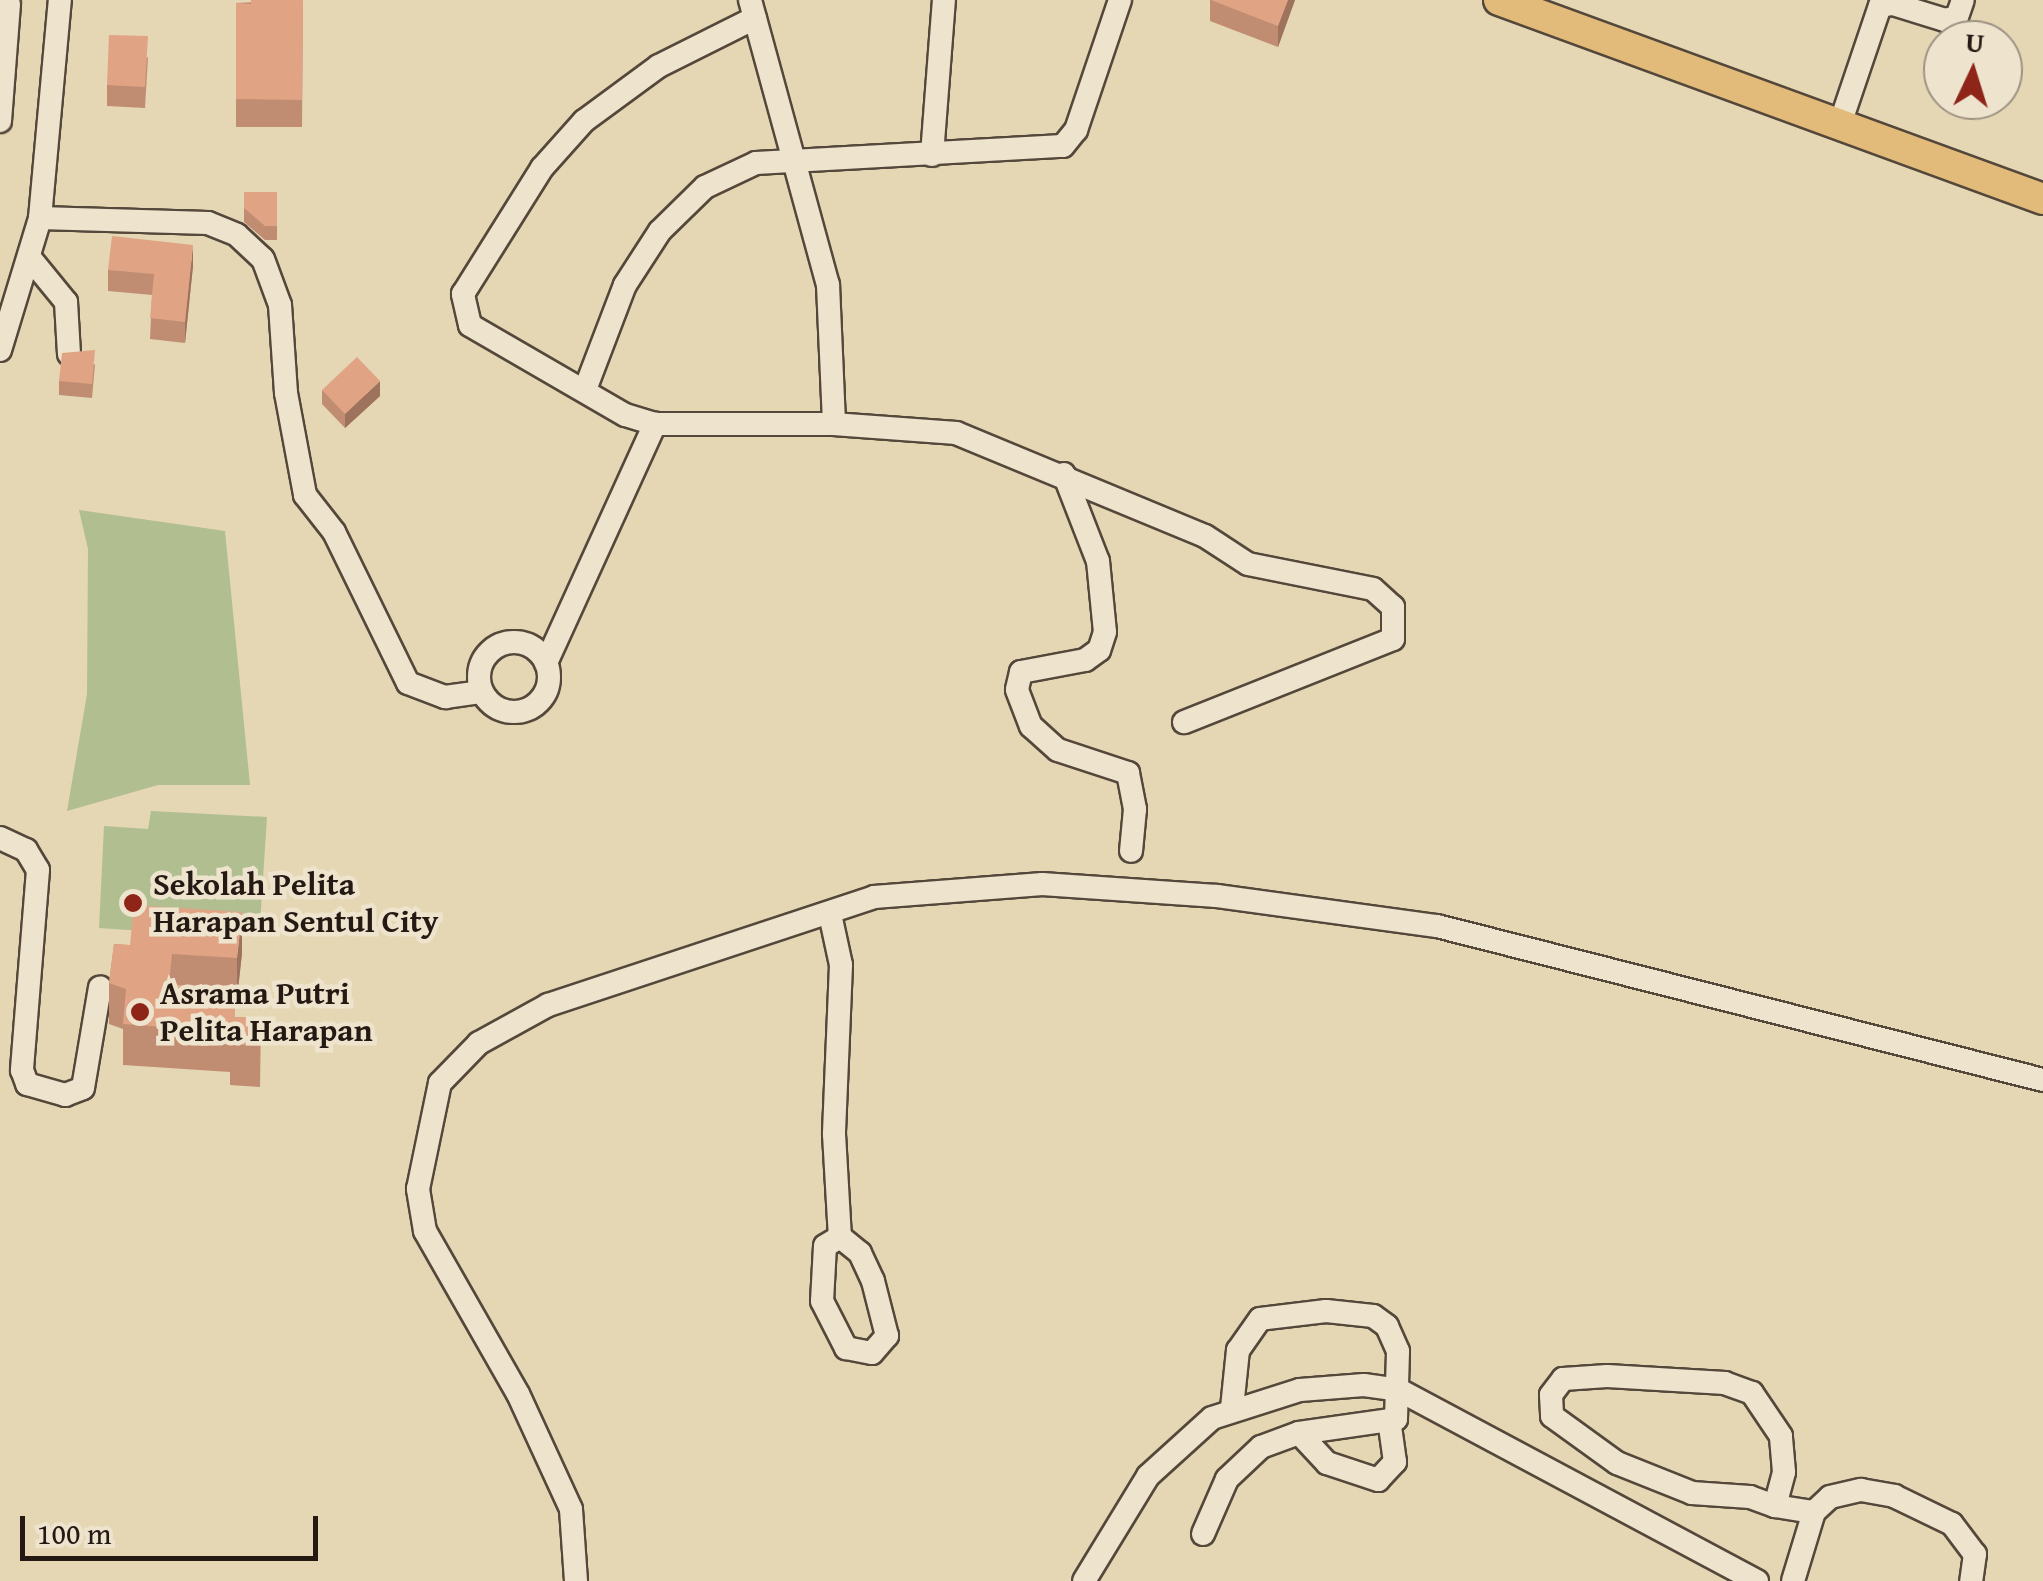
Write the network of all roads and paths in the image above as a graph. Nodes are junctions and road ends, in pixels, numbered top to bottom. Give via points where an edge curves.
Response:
1 (60, 0) edge
2 (944, 0) edge
3 (1120, 0) edge
4 (1499, 0) edge
5 (1963, 0) edge
6 (9, 4) dead end
7 (753, 9) edge
8 (0, 121) edge
9 (1840, 124) junction
10 (932, 155) junction
11 (790, 159) junction
12 (2043, 198) edge
13 (40, 218) junction
14 (30, 258) junction
15 (0, 350) edge
16 (68, 354) edge
17 (586, 387) junction
18 (656, 424) junction
19 (834, 424) junction
20 (1064, 474) junction
21 (546, 663) junction
22 (482, 692) junction
23 (1184, 722) dead end
24 (0, 838) edge
25 (1131, 851) dead end
26 (830, 914) junction
27 (100, 987) dead end
28 (2043, 1080) edge
29 (840, 1237) junction
30 (1399, 1390) junction
31 (1232, 1408) junction
32 (1390, 1425) junction
33 (1299, 1433) junction
34 (1775, 1506) junction
35 (1814, 1512) junction
36 (1202, 1534) dead end
37 (576, 1581) edge
38 (1084, 1581) edge
39 (1757, 1581) edge
40 (1793, 1581) edge
41 (1971, 1581) edge

1 - 13 street
2 - 10 street
3 - 10 street via 1071,141 1053,150
4 - 9 main road
5 - 9 street via 1956,17 1946,20 1880,6
6 - 8 street
7 - 11 street
7 - 17 street via 584,122 542,168 465,285 462,304 470,326
9 - 12 main road
10 - 11 street
11 - 17 street via 730,172 681,207 625,286
11 - 19 street via 831,298
13 - 14 street
13 - 22 street via 208,223 237,235 263,259 280,304 286,393 305,496 334,532 408,683 445,696
14 - 15 street
14 - 16 street via 66,302
17 - 18 street via 625,415
18 - 19 street
18 - 21 street
19 - 20 street via 956,433
20 - 23 street via 1205,536 1248,564 1373,588 1393,607 1393,639
20 - 25 street via 1098,562 1104,632 1099,650 1086,660 1022,672 1017,690 1032,726 1058,750 1128,773 1135,809
21 - 22 street via 548,682 533,706 504,711
21 - 22 street via 533,648 504,644 482,663
24 - 27 street via 26,850 38,870 22,1070 27,1084 65,1095 84,1088
26 - 28 street via 874,897 1042,884 1364,914 1600,962
26 - 29 street via 842,965 834,1134
26 - 37 street via 548,1005 479,1043 440,1084 418,1189 426,1231 518,1394 572,1509
29 - 29 street via 825,1246 822,1300 846,1348 872,1353 886,1336 873,1281 860,1253
30 - 31 street via 1328,1387
30 - 31 street via 1398,1351 1387,1326 1373,1316 1282,1314 1260,1319 1244,1334
30 - 32 street
30 - 39 street
31 - 38 street via 1171,1450 1148,1476
32 - 33 street
32 - 33 street via 1396,1462 1378,1480 1326,1463
33 - 36 street via 1261,1447 1227,1479
34 - 34 street via 1692,1493 1617,1463 1552,1416 1551,1395 1563,1379 1608,1376 1724,1383 1752,1393 1781,1436 1784,1472
34 - 35 street
35 - 40 street
35 - 41 street via 1844,1491 1894,1496 1967,1539 1975,1554

